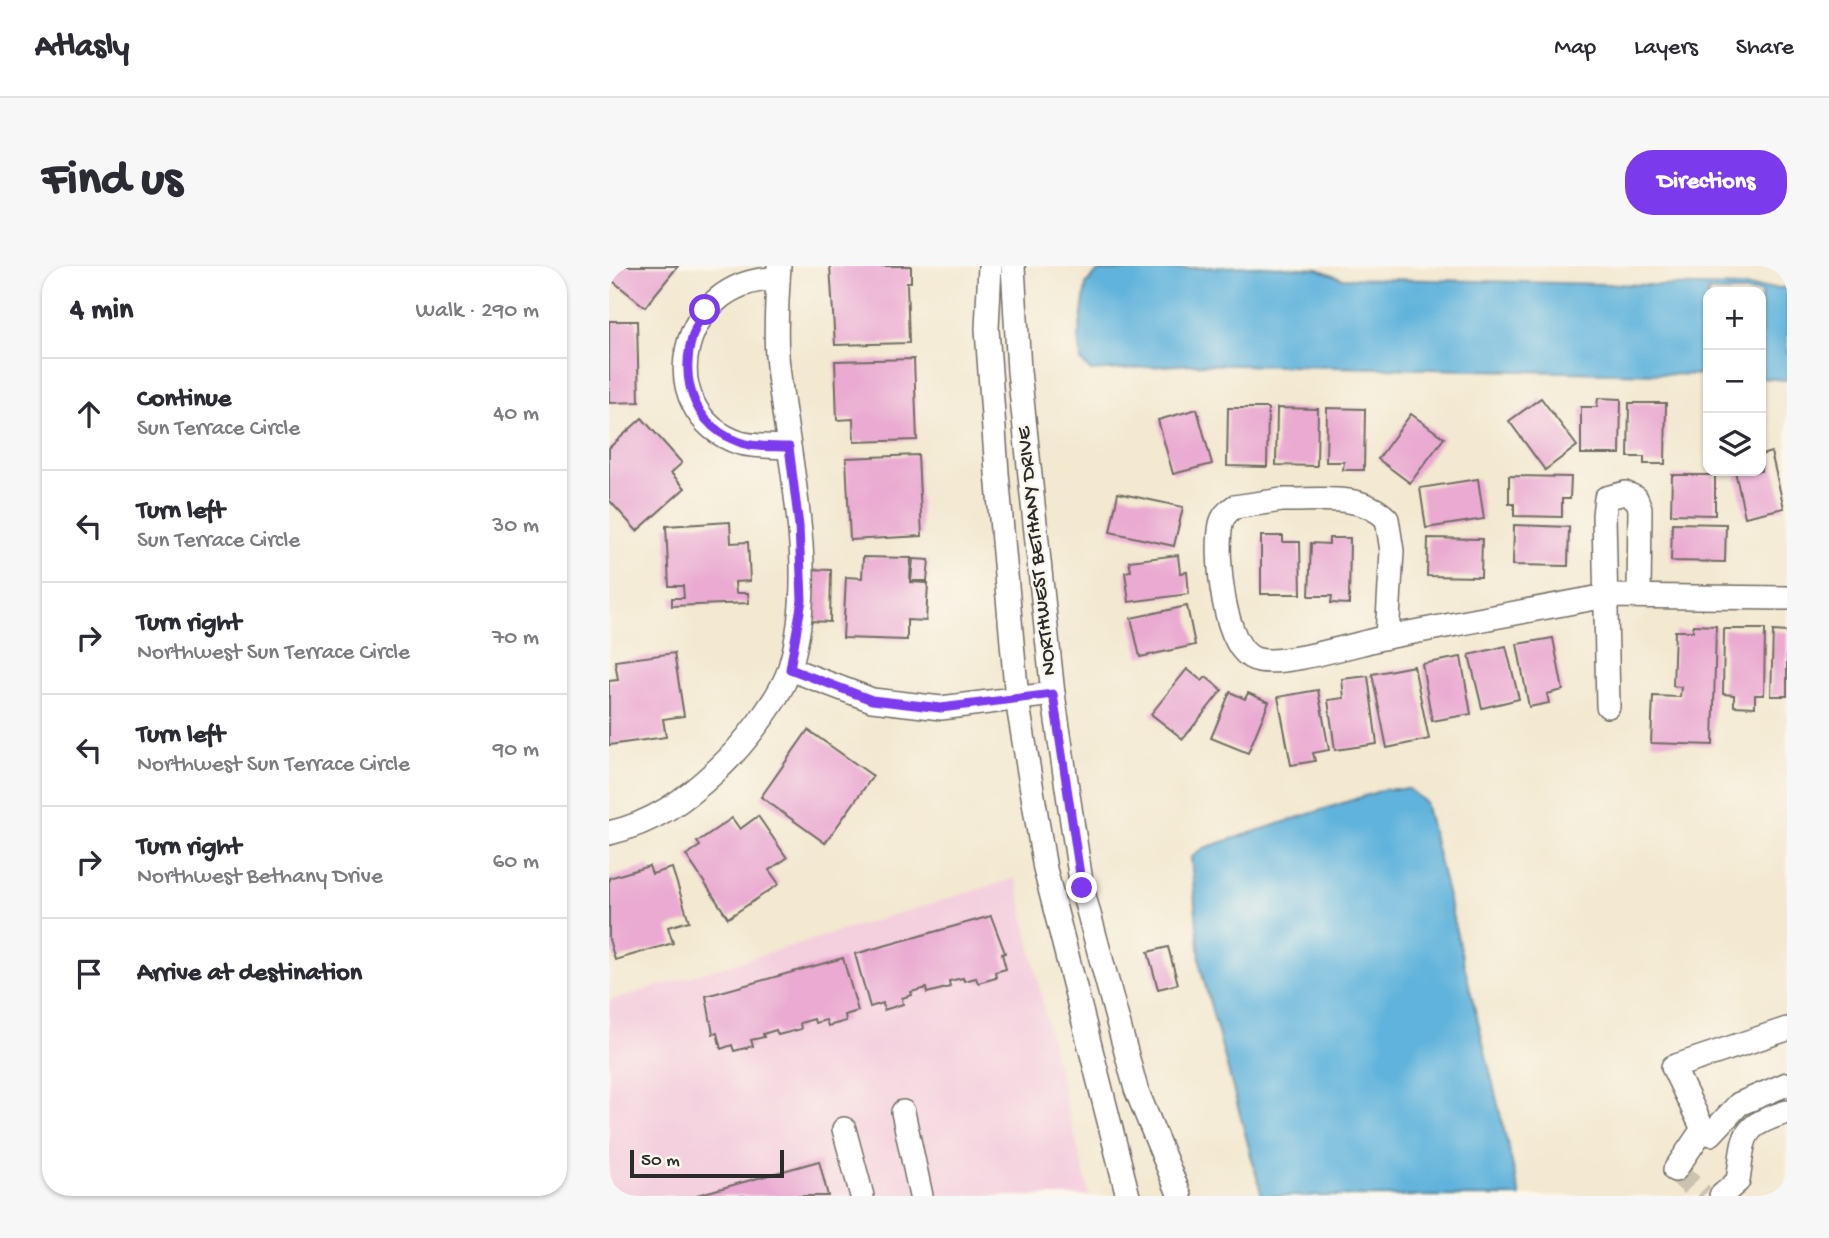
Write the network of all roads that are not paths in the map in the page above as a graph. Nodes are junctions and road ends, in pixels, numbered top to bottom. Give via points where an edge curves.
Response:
1 (991, 266) edge
2 (1013, 266) edge
3 (779, 273) edge
4 (789, 447) junction
5 (1606, 596) junction
6 (1639, 596) junction
7 (1787, 597) edge
8 (1387, 636) junction
9 (790, 669) junction
10 (1053, 694) junction
11 (1017, 699) junction
12 (1608, 706) dead end
13 (609, 833) edge
14 (1787, 1029) edge
15 (1787, 1084) edge
16 (903, 1112) dead end
17 (1787, 1112) edge
18 (844, 1129) dead end
19 (1703, 1129) junction
20 (1675, 1170) dead end
21 (862, 1196) edge
22 (921, 1196) edge
23 (1128, 1196) edge
24 (1180, 1196) edge
25 (1721, 1196) edge

1 - 11 street, NORTHWEST BETHANY DRIVE via 988,342
2 - 10 street, NORTHWEST BETHANY DRIVE via 1019,372
3 - 4 street via 777,354
3 - 4 street via 716,298 695,324 686,368 694,400 713,427 742,443
4 - 9 street via 802,600
5 - 6 street
5 - 6 street via 1606,498 1625,493 1636,498 1640,508
5 - 8 street
5 - 12 street
6 - 7 street
8 - 8 street via 1392,551 1390,528 1380,512 1355,501 1282,500 1248,503 1226,513 1220,536 1221,573 1231,635 1244,654 1275,662
9 - 11 street via 872,700 941,708
9 - 13 street via 743,746 683,802 633,828
10 - 11 street
10 - 24 street, NORTHWEST BETHANY DRIVE via 1082,888 1136,1089
11 - 23 street, NORTHWEST BETHANY DRIVE via 1045,869
14 - 19 street via 1673,1067
15 - 19 street via 1739,1104 1711,1134
16 - 22 street
17 - 25 street via 1756,1122 1744,1141 1738,1181
18 - 21 street
19 - 20 street

